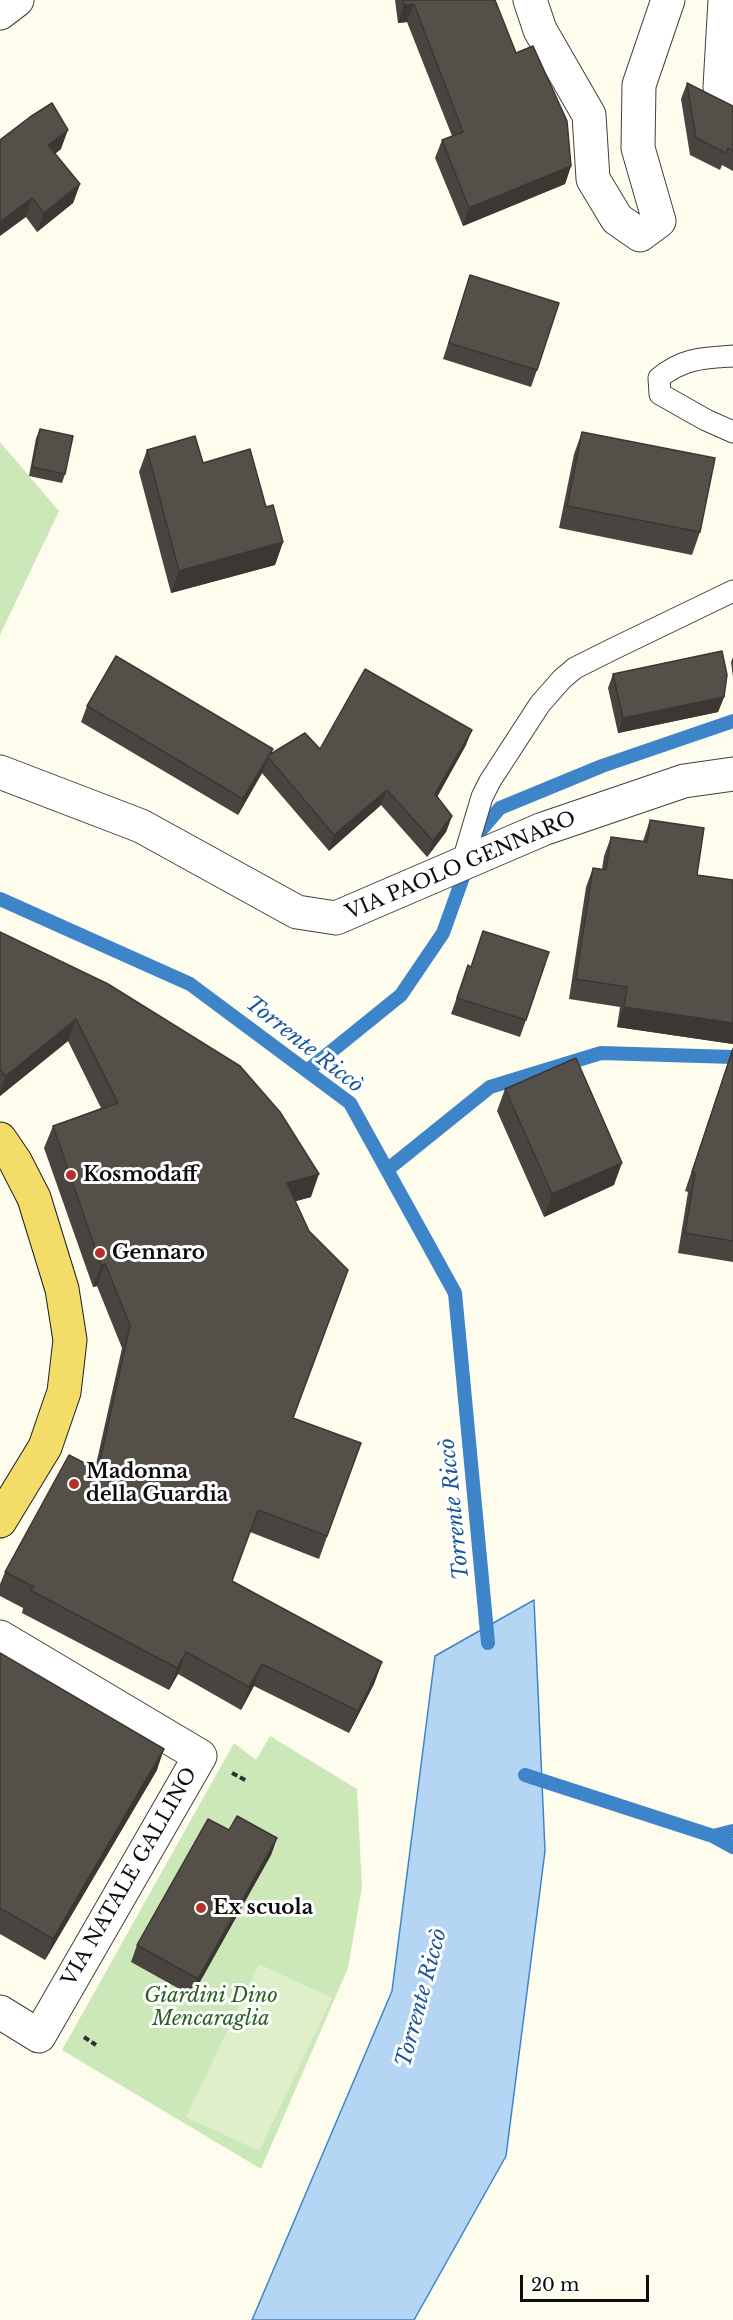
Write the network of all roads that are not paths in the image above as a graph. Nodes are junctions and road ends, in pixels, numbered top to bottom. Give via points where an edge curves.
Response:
1 (17, 0) edge
2 (530, 0) edge
3 (668, 0) edge
4 (725, 0) edge
5 (0, 13) edge
6 (733, 100) edge
7 (733, 356) edge
8 (733, 432) edge
9 (733, 591) edge
10 (0, 772) edge
11 (733, 774) edge
12 (462, 864) junction
13 (0, 1139) edge
14 (0, 1521) edge
15 (0, 1636) edge
16 (0, 2012) edge

1 - 5 street
2 - 3 street via 540,30 589,115 593,180 617,219 640,236 659,221 638,148 639,85
4 - 6 street via 720,87
7 - 8 lane via 688,360 659,378 660,394
9 - 12 lane via 575,668 562,679 540,704 490,781
10 - 12 street, VIA PAOLO GENNARO via 141,826 297,912 336,918
11 - 12 street, VIA PAOLO GENNARO via 673,784 543,829
13 - 14 main road via 34,1198 62,1289 70,1341 64,1392 45,1447
15 - 16 street, VIA NATALE GALLINO via 200,1756 39,2036

